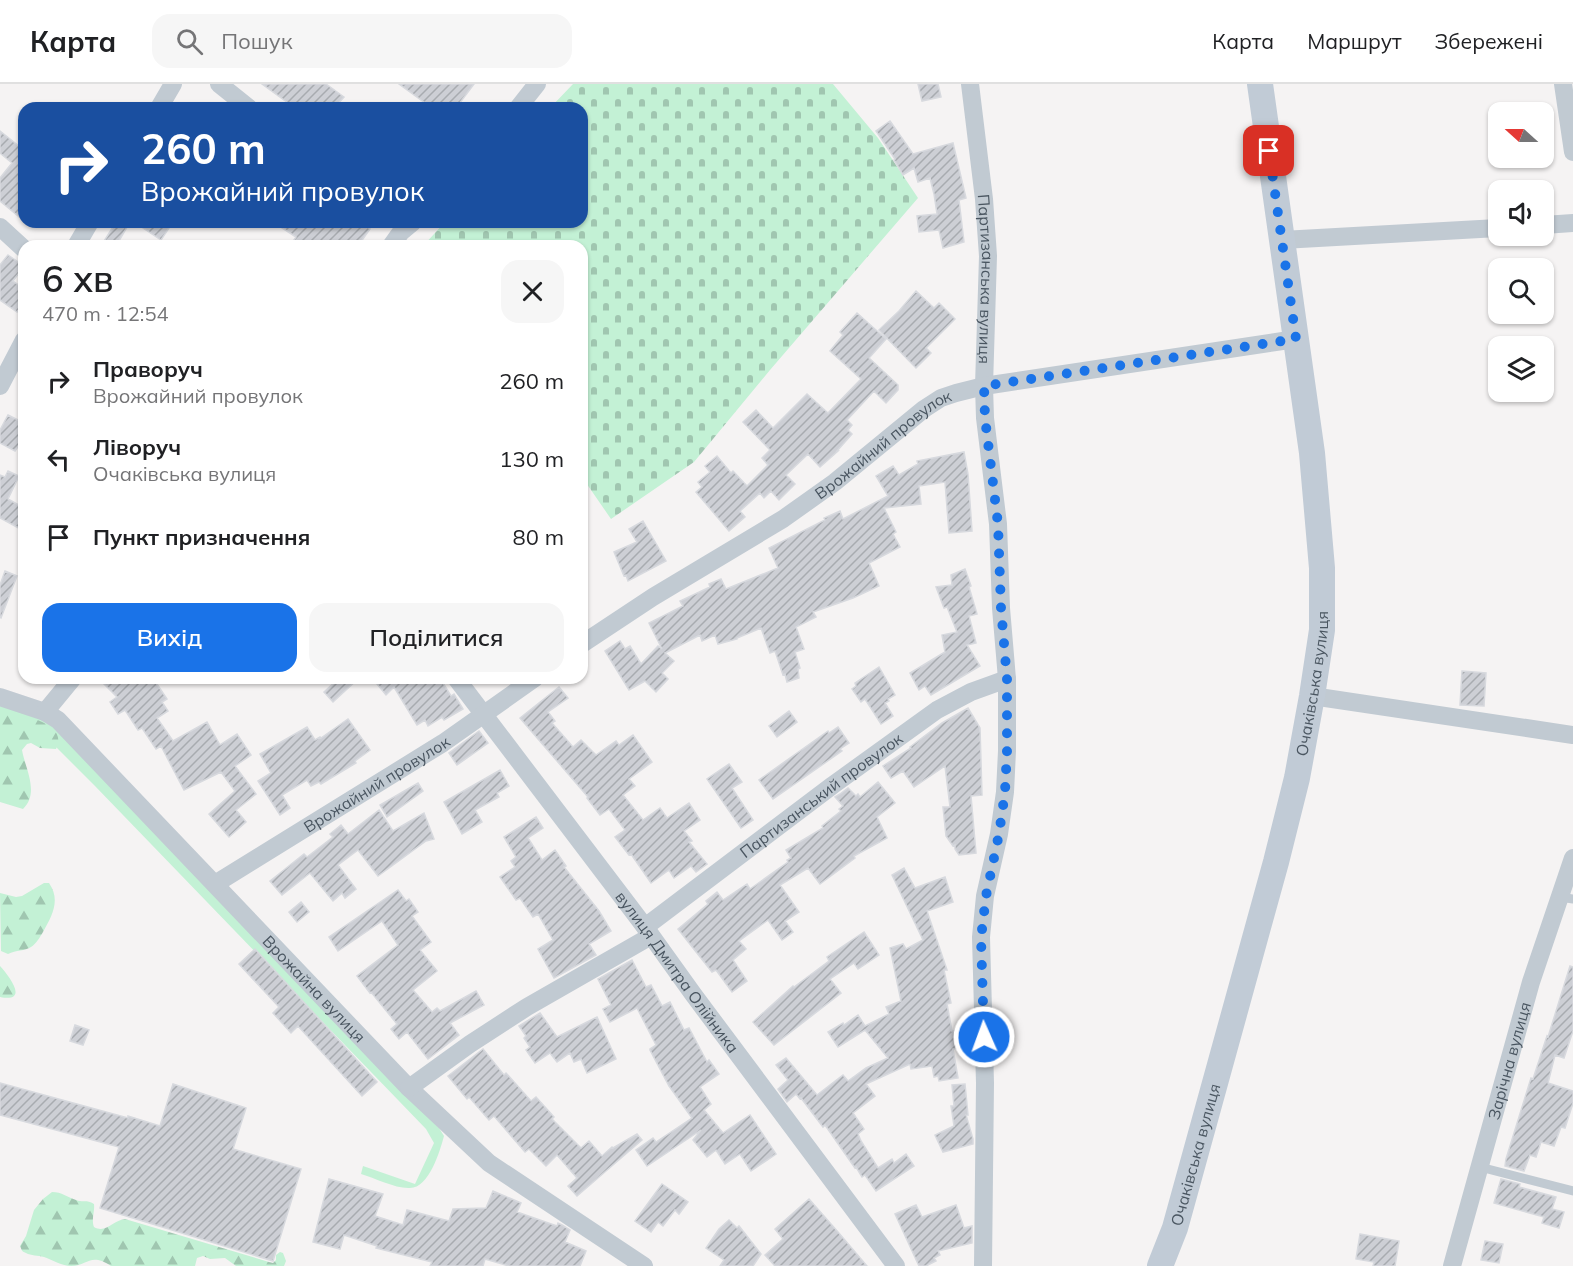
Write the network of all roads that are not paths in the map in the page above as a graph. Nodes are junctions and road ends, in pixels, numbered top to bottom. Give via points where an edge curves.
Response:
1 (173, 84) edge
2 (219, 84) edge
3 (537, 84) edge
4 (970, 84) edge
5 (1260, 84) edge
6 (1563, 84) edge
7 (162, 102) edge
8 (242, 102) edge
9 (523, 102) edge
10 (1573, 152) edge
11 (1573, 223) edge
12 (1554, 224) edge
13 (0, 226) edge
14 (1488, 229) edge
15 (1282, 240) junction
16 (18, 243) edge
17 (1296, 339) junction
18 (18, 352) edge
19 (0, 386) edge
20 (984, 386) junction
21 (588, 640) edge
22 (1007, 679) junction
23 (68, 684) edge
24 (461, 684) edge
25 (526, 684) edge
26 (1312, 696) junction
27 (0, 697) edge
28 (45, 712) junction
29 (484, 714) junction
30 (1573, 735) edge
31 (1573, 858) edge
32 (214, 884) junction
33 (1567, 898) edge
34 (648, 932) junction
35 (409, 1088) junction
36 (1480, 1167) junction
37 (1573, 1191) edge
38 (644, 1266) edge
39 (896, 1266) edge
40 (983, 1266) edge
41 (1160, 1266) edge
42 (1452, 1266) edge

1 - 7 street
2 - 8 street
3 - 9 street
4 - 20 street, Партизанська вулиця via 988,256
5 - 15 street, Очаківська вулиця
6 - 10 street
11 - 12 street
13 - 16 street
14 - 15 street
15 - 17 street, Очаківська вулиця
17 - 20 street, Врожайний провулок
17 - 26 street, Очаківська вулиця via 1312,453 1322,568 1322,630
18 - 19 street
20 - 21 street, Врожайний провулок via 941,398 783,519
20 - 22 street, Партизанська вулиця via 998,524
22 - 34 street, Партизанський провулок via 937,710 823,792
22 - 40 street, Партизанська вулиця via 1005,792 981,938 985,1083
23 - 28 street
24 - 29 street, вулиця Дмитра Олійника
25 - 29 street, Врожайний провулок
26 - 30 street
26 - 41 street, Очаківська вулиця via 1276,862 1175,1228
27 - 28 street, Врожайна вулиця
28 - 32 street, Врожайна вулиця via 58,720
29 - 32 street, Врожайний провулок via 406,767
29 - 34 street, вулиця Дмитра Олійника
31 - 33 street, Зарічна вулиця
32 - 35 street, Врожайна вулиця
33 - 36 street, Зарічна вулиця via 1531,982
34 - 35 street, Партизанський провулок via 470,1044
34 - 39 street, вулиця Дмитра Олійника
35 - 38 street, Врожайна вулиця via 489,1163
36 - 37 lane
36 - 42 street, Зарічна вулиця

